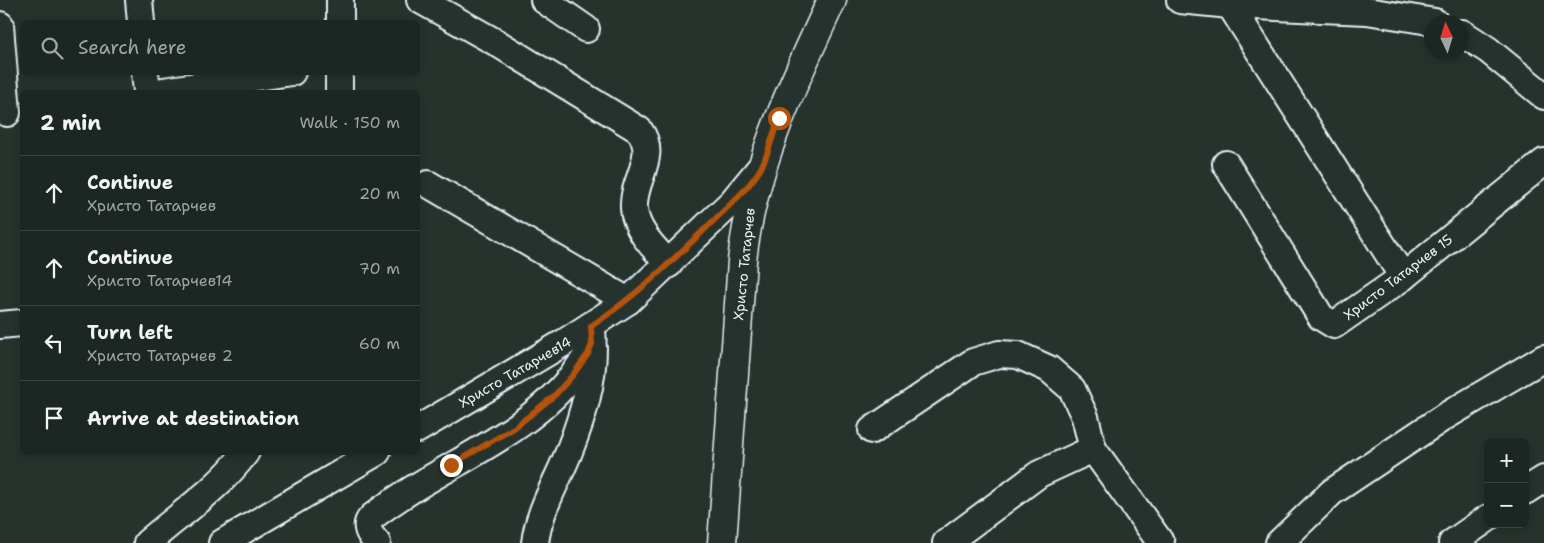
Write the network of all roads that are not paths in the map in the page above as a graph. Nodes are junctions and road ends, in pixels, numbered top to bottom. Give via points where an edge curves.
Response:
1 (139, 0) edge
2 (340, 0) edge
3 (420, 0) edge
4 (544, 0) edge
5 (832, 0) edge
6 (1180, 0) edge
7 (1230, 6) junction
8 (141, 20) edge
9 (340, 20) edge
10 (1424, 20) edge
11 (0, 25) edge
12 (586, 29) dead end
13 (1469, 38) edge
14 (145, 75) edge
15 (272, 75) edge
16 (339, 75) edge
17 (147, 90) edge
18 (170, 90) edge
19 (339, 90) edge
20 (1544, 96) edge
21 (10, 113) edge
22 (1544, 162) edge
23 (1226, 164) dead end
24 (761, 167) junction
25 (428, 184) dead end
26 (669, 264) junction
27 (1403, 276) junction
28 (628, 301) junction
29 (20, 323) edge
30 (0, 325) edge
31 (592, 335) junction
32 (1544, 358) edge
33 (420, 428) edge
34 (872, 430) dead end
35 (1093, 449) junction
36 (244, 455) edge
37 (372, 455) edge
38 (1544, 479) edge
39 (1529, 488) edge
40 (1484, 521) edge
41 (147, 543) edge
42 (222, 543) edge
43 (377, 543) edge
44 (535, 543) edge
45 (722, 543) edge
46 (946, 543) edge
47 (1161, 543) edge
48 (1279, 543) edge
49 (1452, 543) edge

1 - 8 street
2 - 9 street
3 - 26 street via 639,130 646,139 648,151 638,181 634,208 642,230
4 - 12 street
5 - 24 main road, Христо Татарчев via 779,118
6 - 7 street
7 - 10 street via 1367,11
7 - 27 street
11 - 21 street
13 - 20 street
14 - 17 street
15 - 18 street
16 - 19 street
22 - 27 street, Христо Татарчев 15
23 - 27 street, Христо Татарчев 15 via 1321,317 1334,325
24 - 26 street, Христо Татарчев14 via 732,202
24 - 45 main road, Христо Татарчев via 748,217 742,261
25 - 28 street
26 - 28 street, Христо Татарчев14
28 - 31 street, Христо Татарчев14
29 - 30 street
31 - 33 street, Христо Татарчев14
31 - 43 street via 572,376 544,406 372,516 368,530
31 - 44 street via 590,387 570,449 539,521
32 - 48 street via 1444,417 1348,480
34 - 35 street via 973,362 999,354 1018,355 1049,369 1072,389 1085,418
35 - 46 street via 1039,474
35 - 47 street
36 - 41 street via 205,496
37 - 42 street
38 - 39 street
40 - 49 street

